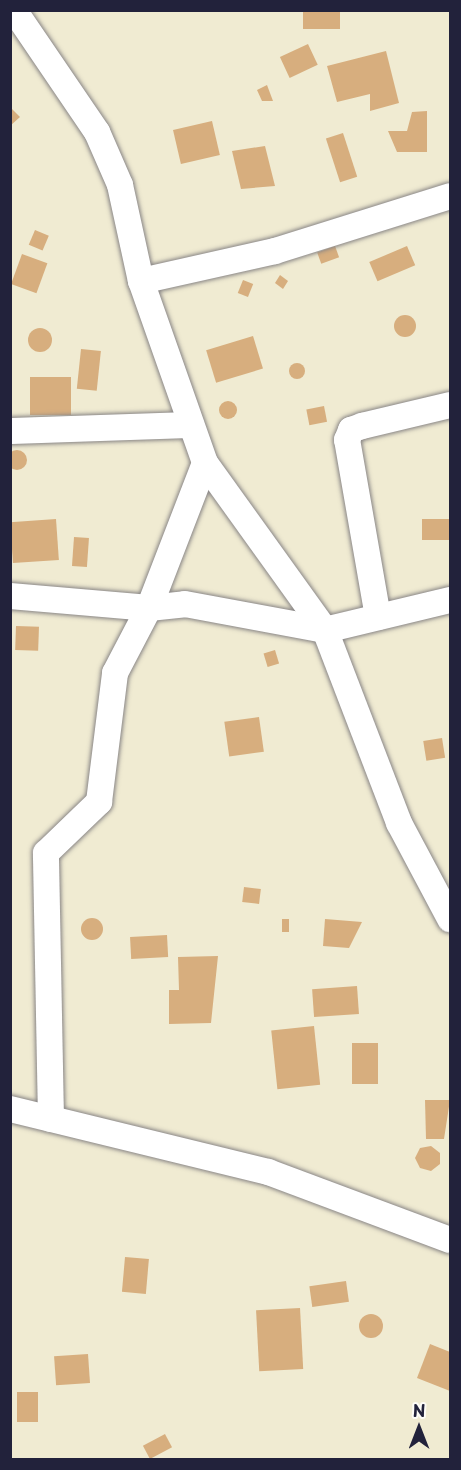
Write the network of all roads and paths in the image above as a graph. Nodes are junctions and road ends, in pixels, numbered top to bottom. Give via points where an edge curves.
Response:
1 (14, 10) edge
2 (450, 196) edge
3 (141, 281) junction
4 (450, 405) edge
5 (191, 424) junction
6 (10, 430) edge
7 (205, 463) junction
8 (10, 596) edge
9 (450, 600) edge
10 (149, 608) junction
11 (378, 617) junction
12 (325, 630) junction
13 (450, 919) edge
14 (10, 1108) edge
15 (51, 1119) junction
16 (450, 1240) edge

1 - 3 street via 97,132 120,185
2 - 3 street via 275,251
3 - 5 street
4 - 11 street via 351,430 347,440
5 - 6 street
5 - 7 street
7 - 10 street
7 - 12 street
8 - 10 street
9 - 11 street
10 - 12 street via 185,604
10 - 15 street via 115,672 99,802 87,819 46,853
11 - 12 street
12 - 13 street via 399,823
14 - 15 street
15 - 16 street via 268,1172

